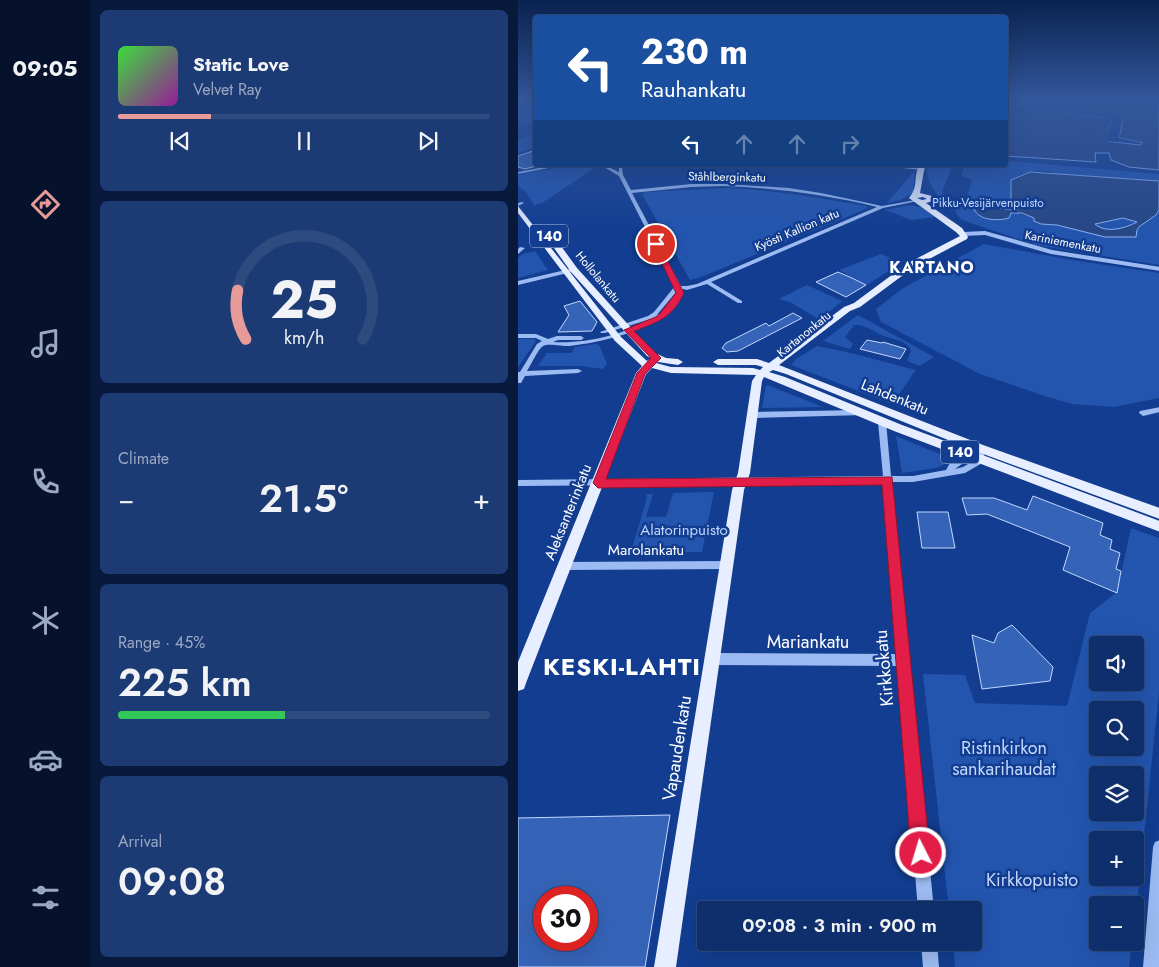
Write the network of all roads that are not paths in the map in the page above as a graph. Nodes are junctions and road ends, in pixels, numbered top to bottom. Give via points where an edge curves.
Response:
1 (551, 167) edge
2 (607, 167) edge
3 (620, 167) edge
4 (923, 167) edge
5 (518, 173) edge
6 (621, 175) junction
7 (630, 192) junction
8 (927, 198) junction
9 (916, 199) junction
10 (519, 203) edge
11 (882, 207) junction
12 (966, 236) junction
13 (569, 269) junction
14 (1160, 269) edge
15 (706, 281) junction
16 (519, 282) edge
17 (677, 287) junction
18 (740, 302) dead end
19 (626, 328) junction
20 (613, 332) junction
21 (518, 336) edge
22 (547, 341) junction
23 (656, 358) junction
24 (648, 366) junction
25 (777, 367) junction
26 (578, 371) dead end
27 (521, 373) edge
28 (762, 373) junction
29 (518, 381) edge
30 (1160, 409) edge
31 (861, 413) junction
32 (1143, 413) dead end
33 (753, 415) junction
34 (882, 422) junction
35 (980, 454) junction
36 (968, 455) junction
37 (948, 472) junction
38 (888, 480) junction
39 (742, 482) junction
40 (518, 483) edge
41 (598, 483) junction
42 (1160, 514) edge
43 (1160, 527) edge
44 (726, 565) junction
45 (565, 566) junction
46 (712, 659) junction
47 (904, 660) junction
48 (518, 683) edge
49 (1160, 847) edge
50 (925, 901) edge
51 (930, 951) edge
52 (665, 967) edge
53 (931, 967) edge
54 (1151, 967) edge

1 - 5 street
2 - 6 street
3 - 6 street
4 - 8 main road via 922,190
4 - 9 main road
6 - 7 street
7 - 11 street, Ståhlberginkatu via 695,185 747,186 786,189
7 - 17 street
8 - 9 main road
8 - 12 main road
9 - 11 street, Kyösti Kallion katu
9 - 12 main road
10 - 13 main road, Hollolankatu / 140
11 - 15 street, Kyösti Kallion katu
12 - 14 street, Kariniemenkatu via 985,233 1051,252
12 - 25 main road, Kartanonkatu via 904,271
13 - 16 street
13 - 19 main road, Hollolankatu / 140
13 - 20 main road, Hollolankatu / 140
15 - 17 street, Kyösti Kallion katu via 691,287
15 - 18 street
17 - 19 street via 680,293 677,300 661,318
19 - 20 street
19 - 23 main road, 140
20 - 22 street via 593,341 553,344
20 - 24 main road, 140 via 638,361
21 - 22 street via 539,336
22 - 27 street via 532,367
23 - 24 main road, Aleksanterinkatu
23 - 25 main road, Lahdenkatu / 140 via 681,362 757,362
24 - 28 main road, Lahdenkatu / 140 via 671,370
24 - 41 main road, Aleksanterinkatu via 641,373
25 - 28 main road
25 - 35 main road, Lahdenkatu / 140
26 - 27 street
27 - 29 street
28 - 31 main road, Lahdenkatu / 140
28 - 33 main road, Vapaudenkatu via 757,381
30 - 32 street
31 - 33 street
31 - 34 main road, Lahdenkatu / 140
33 - 39 main road, Vapaudenkatu
34 - 36 main road, Lahdenkatu / 140
34 - 38 street, Kirkkokatu
35 - 36 main road, Lahdenkatu / 140
35 - 37 street via 965,470
35 - 42 main road, Lahdenkatu / 140
35 - 43 main road, Lahdenkatu / 140
36 - 37 street
37 - 38 street
38 - 39 street
38 - 47 street, Kirkkokatu
39 - 41 street
39 - 44 main road, Vapaudenkatu
40 - 41 street
41 - 45 main road, Aleksanterinkatu
44 - 45 street, Marolankatu
44 - 46 main road, Vapaudenkatu
45 - 48 main road, Aleksanterinkatu
46 - 47 street, Mariankatu
46 - 52 main road, Vapaudenkatu
47 - 50 street, Kirkkokatu
49 - 54 street
51 - 53 street

